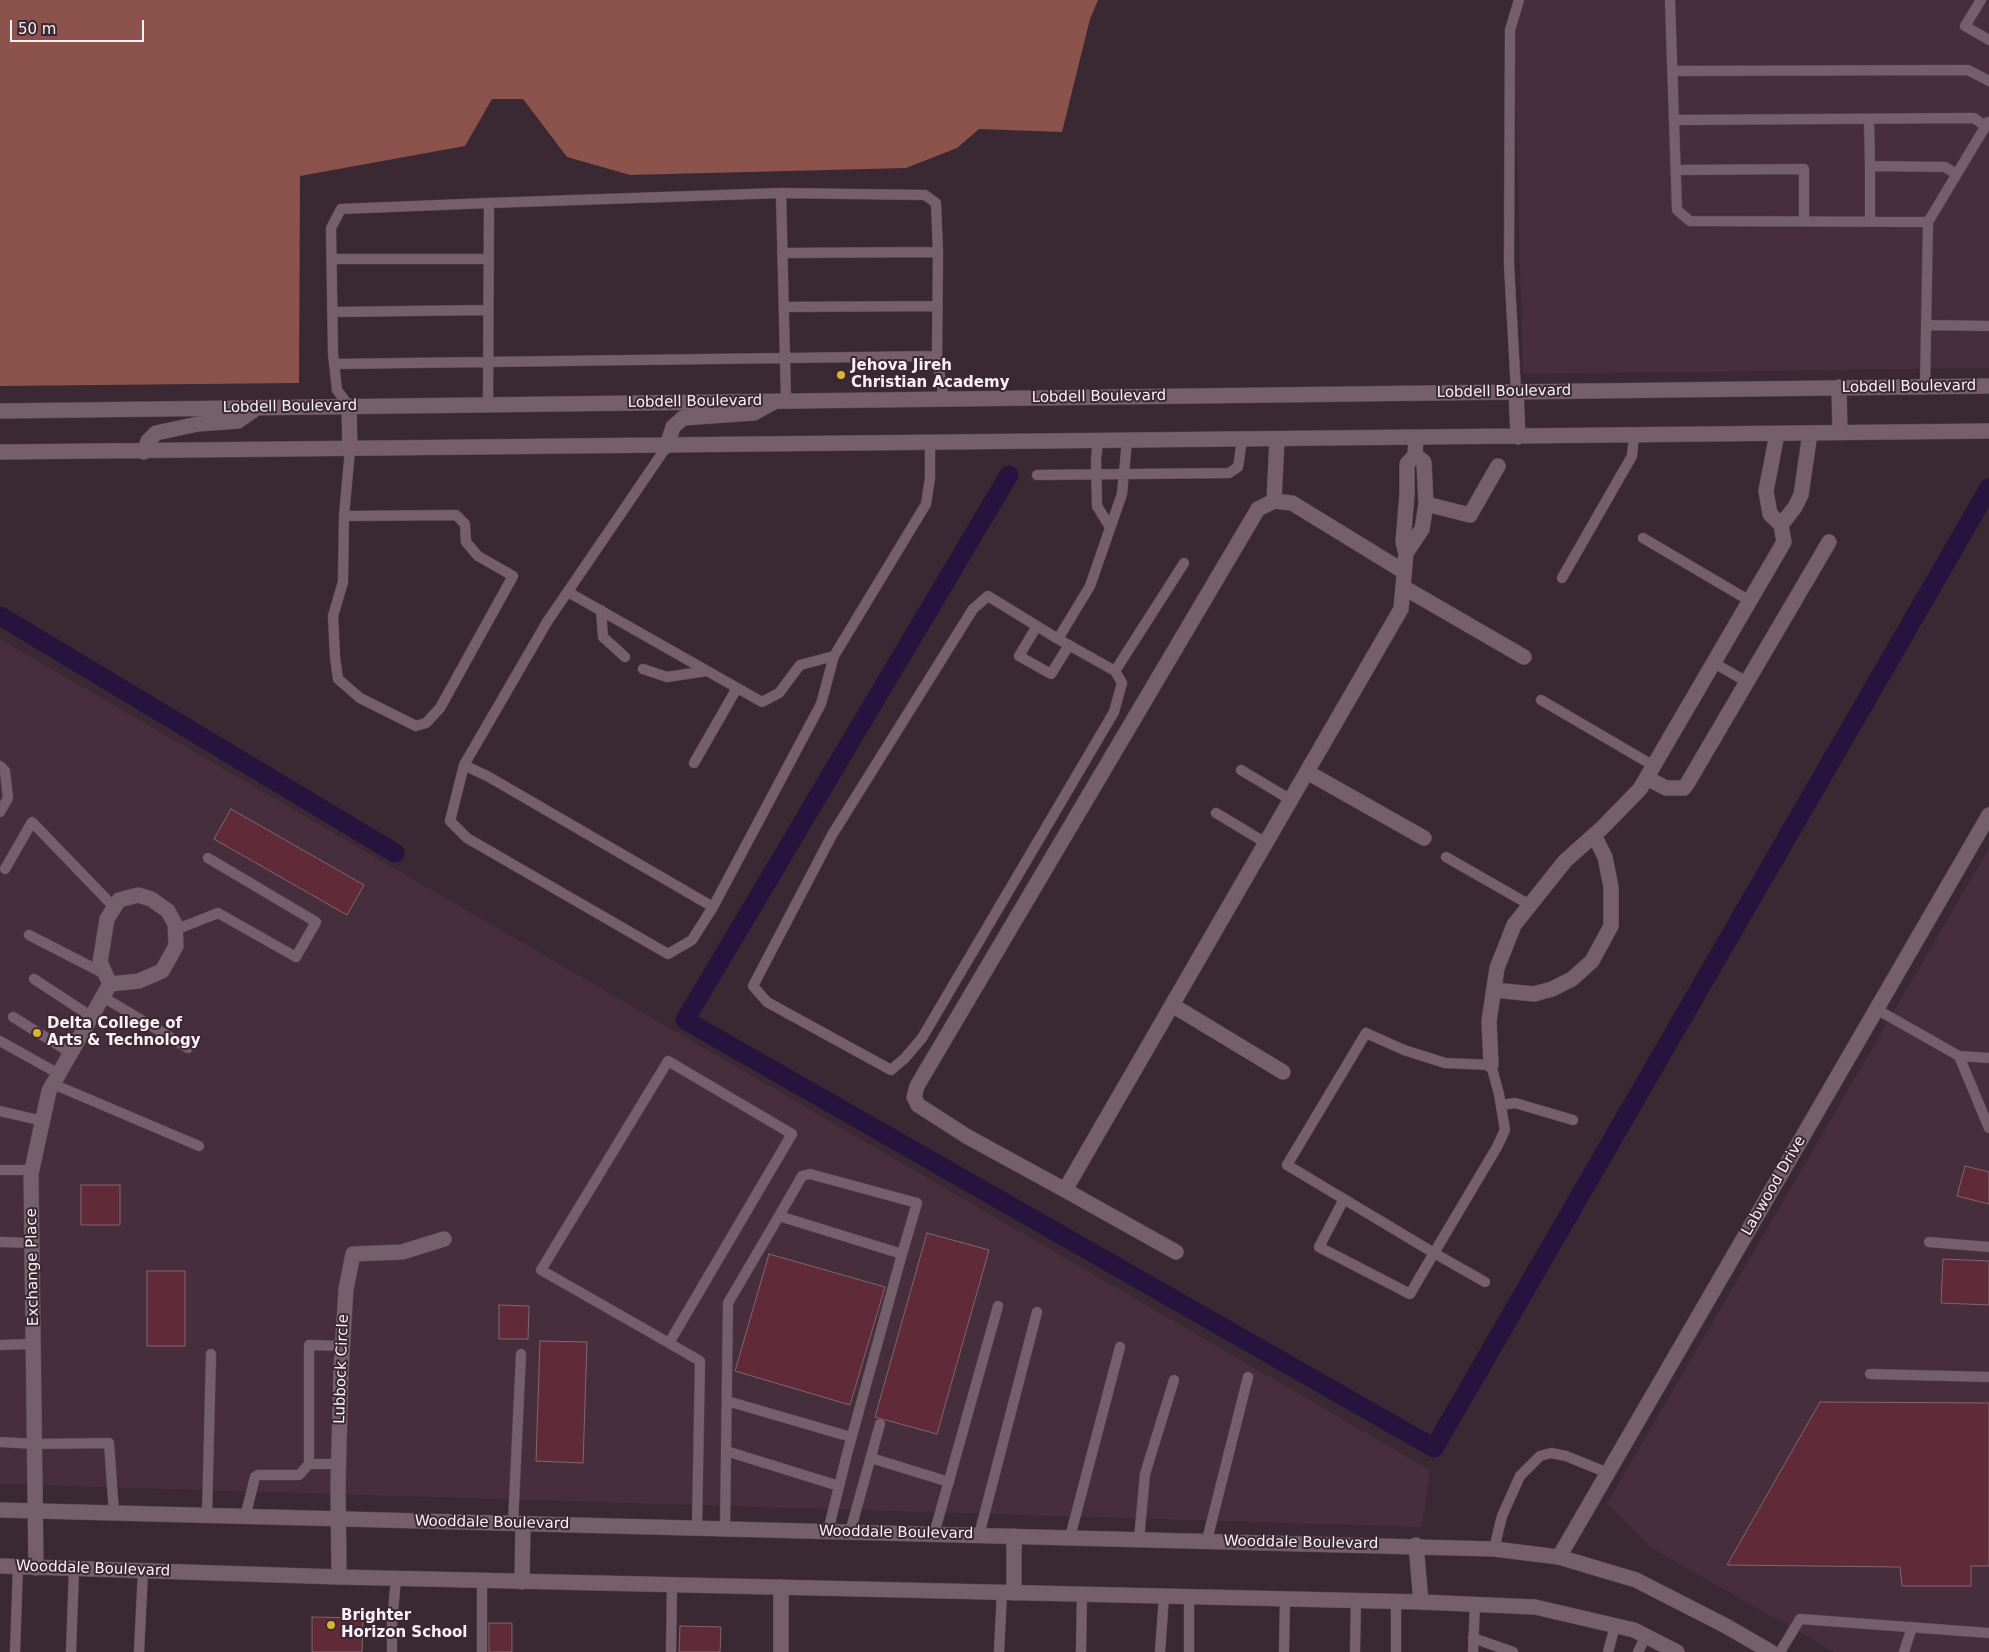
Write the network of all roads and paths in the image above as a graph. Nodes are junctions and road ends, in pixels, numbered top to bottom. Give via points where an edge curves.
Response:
1 (1519, 0) edge
2 (1670, 0) edge
3 (1981, 0) edge
4 (1989, 40) edge
5 (1672, 71) junction
6 (1989, 81) edge
7 (1869, 119) junction
8 (1674, 120) junction
9 (1987, 123) edge
10 (1870, 166) junction
11 (1676, 170) junction
12 (1956, 174) junction
13 (782, 193) junction
14 (489, 203) junction
15 (1804, 221) junction
16 (1870, 221) junction
17 (1928, 222) junction
18 (938, 252) junction
19 (782, 253) junction
20 (332, 258) junction
21 (489, 258) junction
22 (938, 306) junction
23 (784, 307) junction
24 (488, 310) junction
25 (332, 312) junction
26 (1926, 325) junction
27 (1989, 326) edge
28 (937, 356) junction
29 (785, 357) junction
30 (488, 362) junction
31 (334, 364) junction
32 (1925, 386) junction
33 (1989, 386) edge
34 (1839, 387) junction
35 (1516, 392) junction
36 (944, 399) junction
37 (780, 401) junction
38 (488, 404) junction
39 (349, 406) junction
40 (258, 407) junction
41 (0, 411) edge
42 (1989, 432) edge
43 (1810, 433) junction
44 (1840, 433) junction
45 (1777, 434) junction
46 (1634, 435) junction
47 (1518, 436) junction
48 (1416, 438) junction
49 (1277, 439) junction
50 (1242, 440) junction
51 (1098, 441) junction
52 (1127, 441) junction
53 (930, 443) junction
54 (667, 446) junction
55 (350, 450) junction
56 (0, 452) edge
57 (144, 452) junction
58 (1415, 455) junction
59 (1498, 466) dead end
60 (1124, 474) junction
61 (1037, 475) dead end
62 (1096, 475) junction
63 (1407, 488) junction
64 (1425, 488) junction
65 (1274, 501) junction
66 (1425, 510) junction
67 (344, 516) junction
68 (1404, 516) junction
69 (1781, 525) junction
70 (1110, 527) junction
71 (1643, 538) dead end
72 (1829, 542) dead end
73 (1406, 553) junction
74 (1184, 563) dead end
75 (1403, 571) junction
76 (1562, 578) dead end
77 (1403, 588) junction
78 (568, 592) junction
79 (1750, 601) junction
80 (601, 610) junction
81 (1037, 626) junction
82 (1058, 639) junction
83 (1069, 645) junction
84 (834, 656) junction
85 (625, 657) dead end
86 (1524, 657) dead end
87 (1714, 663) junction
88 (643, 668) dead end
89 (707, 670) junction
90 (1115, 671) junction
91 (1747, 682) junction
92 (737, 688) junction
93 (1541, 700) dead end
94 (694, 763) dead end
95 (0, 766) edge
96 (464, 766) junction
97 (1242, 770) dead end
98 (1307, 772) junction
99 (1651, 772) junction
100 (1291, 800) junction
101 (0, 812) edge
102 (1216, 813) dead end
103 (1989, 815) edge
104 (1594, 835) junction
105 (1424, 838) dead end
106 (1266, 843) junction
107 (1446, 857) dead end
108 (208, 858) dead end
109 (5, 869) dead end
110 (1530, 905) junction
111 (114, 907) junction
112 (713, 907) junction
113 (175, 930) junction
114 (29, 934) dead end
115 (34, 979) dead end
116 (106, 985) junction
117 (1494, 990) junction
118 (1172, 1004) junction
119 (1876, 1009) junction
120 (92, 1016) junction
121 (13, 1017) dead end
122 (0, 1042) edge
123 (188, 1048) dead end
124 (71, 1053) junction
125 (1959, 1056) junction
126 (1989, 1058) edge
127 (1490, 1065) junction
128 (1283, 1072) dead end
129 (56, 1079) junction
130 (1501, 1104) junction
131 (0, 1110) edge
132 (1574, 1120) dead end
133 (43, 1121) junction
134 (1989, 1128) edge
135 (199, 1146) dead end
136 (0, 1170) edge
137 (32, 1170) junction
138 (1065, 1190) junction
139 (1344, 1199) junction
140 (779, 1216) junction
141 (444, 1239) dead end
142 (0, 1242) edge
143 (1929, 1242) dead end
144 (32, 1244) junction
145 (1989, 1247) edge
146 (1176, 1252) dead end
147 (1434, 1253) junction
148 (902, 1254) junction
149 (1485, 1282) dead end
150 (998, 1306) dead end
151 (1037, 1312) dead end
152 (669, 1343) junction
153 (33, 1344) junction
154 (0, 1345) edge
155 (342, 1346) junction
156 (1120, 1347) dead end
157 (211, 1354) dead end
158 (521, 1354) dead end
159 (1870, 1374) dead end
160 (1248, 1377) dead end
161 (1989, 1377) edge
162 (1174, 1380) dead end
163 (727, 1401) junction
164 (880, 1424) dead end
165 (851, 1437) junction
166 (0, 1442) edge
167 (34, 1444) junction
168 (726, 1451) junction
169 (871, 1458) junction
170 (309, 1464) junction
171 (338, 1464) junction
172 (1608, 1473) junction
173 (949, 1482) junction
174 (839, 1486) junction
175 (0, 1510) edge
176 (35, 1511) junction
177 (114, 1513) junction
178 (207, 1516) junction
179 (245, 1517) junction
180 (338, 1520) junction
181 (518, 1524) junction
182 (697, 1528) junction
183 (725, 1529) junction
184 (828, 1531) junction
185 (850, 1532) junction
186 (934, 1534) junction
187 (979, 1535) junction
188 (1014, 1536) junction
189 (1070, 1537) junction
190 (1139, 1539) junction
191 (1207, 1540) junction
192 (1416, 1545) junction
193 (1494, 1549) junction
194 (1559, 1557) junction
195 (0, 1566) edge
196 (18, 1567) junction
197 (36, 1568) junction
198 (74, 1569) junction
199 (142, 1571) junction
200 (339, 1578) junction
201 (396, 1579) junction
202 (482, 1581) junction
203 (522, 1582) junction
204 (672, 1585) junction
205 (781, 1587) junction
206 (1008, 1592) junction
207 (1082, 1594) junction
208 (1164, 1596) junction
209 (1189, 1597) junction
210 (1285, 1599) junction
211 (1356, 1600) junction
212 (1396, 1602) junction
213 (1421, 1602) junction
214 (1475, 1604) junction
215 (1615, 1626) junction
216 (1912, 1627) junction
217 (1989, 1633) edge
218 (1646, 1636) junction
219 (1473, 1638) junction
220 (15, 1652) edge
221 (71, 1652) edge
222 (139, 1652) edge
223 (392, 1652) edge
224 (482, 1652) edge
225 (671, 1652) edge
226 (781, 1652) edge
227 (999, 1652) edge
228 (1081, 1652) edge
229 (1160, 1652) edge
230 (1189, 1652) edge
231 (1284, 1652) edge
232 (1355, 1652) edge
233 (1396, 1652) edge
234 (1473, 1652) edge
235 (1513, 1652) edge
236 (1608, 1652) edge
237 (1638, 1652) edge
238 (1677, 1652) edge
239 (1771, 1652) edge
240 (1780, 1652) edge
241 (1904, 1652) edge

1 - 35 lane via 1510,30 1509,265
2 - 5 lane
3 - 4 lane via 1965,26
5 - 6 lane via 1968,70
5 - 8 lane
7 - 8 lane
7 - 9 lane via 1974,118
7 - 10 lane
8 - 11 lane
9 - 12 lane
10 - 12 lane via 1945,167
10 - 16 lane
11 - 15 lane via 1677,210 1690,220
11 - 15 lane via 1804,169
12 - 17 lane
13 - 14 lane
13 - 18 lane via 925,195 936,203
13 - 19 lane
14 - 20 lane via 341,209 331,228
14 - 21 lane
15 - 16 lane
16 - 17 lane
17 - 26 lane
18 - 19 lane
18 - 22 lane
19 - 23 lane
20 - 21 lane
20 - 25 lane
21 - 24 lane
22 - 23 lane
22 - 28 lane
23 - 29 lane
24 - 25 lane
24 - 30 lane
25 - 31 lane
26 - 27 lane
26 - 32 lane
28 - 29 lane
28 - 36 lane
29 - 30 lane
29 - 37 lane
30 - 31 lane
30 - 38 lane
31 - 39 lane via 337,390
32 - 33 street, Lobdell Boulevard
32 - 34 street, Lobdell Boulevard
34 - 35 street, Lobdell Boulevard
34 - 44 street
35 - 36 street, Lobdell Boulevard
35 - 47 street
36 - 37 street, Lobdell Boulevard
37 - 38 street, Lobdell Boulevard
37 - 54 street via 754,413 683,418 673,427
38 - 39 street, Lobdell Boulevard
39 - 40 street, Lobdell Boulevard
39 - 55 street
40 - 41 street, Lobdell Boulevard
40 - 57 street via 238,421 198,424 156,433
42 - 44 street
43 - 44 street
43 - 45 street
43 - 69 street via 1801,495
45 - 46 street
45 - 69 street via 1766,492 1770,514
46 - 47 street
46 - 76 lane via 1632,456
47 - 48 street
48 - 49 street
48 - 58 street
49 - 50 street
49 - 65 street
50 - 52 street
50 - 60 lane via 1238,467 1229,473
51 - 52 street
51 - 53 street
51 - 62 lane
52 - 60 lane
53 - 54 street
53 - 84 lane via 926,504
54 - 55 street
54 - 78 lane
55 - 57 street
55 - 67 lane
56 - 57 street
58 - 63 street via 1408,464
58 - 64 street via 1424,462
59 - 66 street via 1470,515
60 - 62 lane
60 - 70 lane via 1122,494
61 - 62 lane
62 - 70 lane via 1097,506
63 - 64 street
63 - 68 street
64 - 66 street
65 - 75 street via 1292,503
65 - 138 street via 1258,510 917,1086 914,1096 918,1106
66 - 68 street
66 - 73 street via 1422,529
67 - 67 lane via 343,582 333,616 338,680 360,698 416,726 426,723 440,708 513,576 478,556 466,542 465,524 456,515
68 - 73 street via 1402,542
69 - 79 street via 1784,542
70 - 82 lane via 1090,586
71 - 79 lane
72 - 91 street
73 - 75 street
74 - 90 lane
75 - 77 street
77 - 86 street
77 - 98 street via 1401,609
78 - 80 lane
78 - 96 lane via 547,622
79 - 87 street
80 - 85 lane via 603,637
80 - 89 lane
81 - 82 lane
81 - 83 lane via 1019,656 1051,674
81 - 90 lane via 988,596 973,608 832,835 757,978 753,986 767,1002 891,1070 905,1058 922,1038 1114,712 1122,683
82 - 83 lane
83 - 90 lane
84 - 92 lane via 800,664 779,693 762,702
84 - 112 lane via 821,704
87 - 91 lane
87 - 99 street
88 - 89 lane via 667,678
89 - 92 lane
91 - 99 street via 1684,788 1666,788
92 - 94 lane
93 - 99 lane
95 - 101 lane via 5,771 8,798
96 - 112 lane
96 - 112 lane via 450,821 467,838 668,954 692,940
97 - 100 lane
98 - 100 street
98 - 105 street
99 - 104 street via 1640,789
100 - 106 street
102 - 106 lane
103 - 119 street, Labwood Drive
104 - 110 street via 1565,861
104 - 117 street via 1605,857 1611,887 1611,926 1592,961 1572,979 1552,989 1534,994
106 - 118 street
107 - 110 lane
108 - 113 lane via 316,922 296,957 218,913
109 - 111 lane via 32,822
110 - 117 street via 1514,925 1497,968
111 - 113 street via 119,900 138,895 151,899 168,911
111 - 116 street via 106,919 100,962
113 - 116 street via 176,946 162,971 139,981
114 - 116 lane
115 - 120 lane
116 - 120 street, Exchange Place
116 - 123 lane
117 - 127 street via 1489,1021
118 - 128 street
118 - 138 street
119 - 125 lane
119 - 172 street, Labwood Drive
120 - 124 street, Exchange Place
121 - 124 lane
122 - 129 lane
124 - 129 street, Exchange Place
125 - 126 lane
125 - 134 lane
127 - 130 lane
127 - 139 lane via 1445,1063 1366,1033 1287,1165
129 - 133 street, Exchange Place via 49,1091
129 - 135 lane
130 - 132 lane via 1516,1103
130 - 147 lane via 1505,1130
131 - 133 lane
133 - 137 street, Exchange Place
136 - 137 lane
137 - 144 street, Exchange Place
138 - 146 street
139 - 147 lane
139 - 147 lane via 1319,1246 1410,1294
140 - 148 lane
140 - 148 lane via 802,1176 810,1174 917,1203
140 - 163 lane via 728,1303
141 - 155 street, Lubbock Circle via 402,1252 353,1254 346,1290
142 - 144 lane
143 - 145 lane
144 - 153 street, Exchange Place
147 - 149 lane
148 - 165 lane
150 - 173 lane
151 - 187 lane
152 - 152 lane via 541,1270 668,1061 792,1134
152 - 182 lane via 700,1361
153 - 154 lane
153 - 167 street, Exchange Place
155 - 170 lane via 309,1345
155 - 171 street, Lubbock Circle
156 - 189 lane
157 - 178 lane
158 - 181 lane
159 - 161 lane
160 - 191 lane
162 - 190 lane via 1145,1474
163 - 165 lane
163 - 168 lane
164 - 169 lane
165 - 174 lane
166 - 167 lane
167 - 176 street, Exchange Place
167 - 177 lane via 109,1443
168 - 174 lane
168 - 183 lane
169 - 173 lane
169 - 185 lane
170 - 171 lane
170 - 179 lane via 299,1476 255,1477
171 - 180 street, Lubbock Circle
172 - 193 lane via 1566,1456 1551,1453 1540,1456 1520,1476 1502,1516
172 - 194 street, Labwood Drive
173 - 186 lane
174 - 184 lane
175 - 176 street, Wooddale Boulevard
176 - 177 street, Wooddale Boulevard
176 - 197 street, Exchange Place
177 - 178 street, Wooddale Boulevard
178 - 179 street, Wooddale Boulevard
179 - 180 street, Wooddale Boulevard
180 - 181 street, Wooddale Boulevard
180 - 200 street, Lubbock Circle
181 - 182 street, Wooddale Boulevard
181 - 203 street
182 - 183 street, Wooddale Boulevard
183 - 184 street, Wooddale Boulevard
184 - 185 street, Wooddale Boulevard
185 - 186 street, Wooddale Boulevard
186 - 187 street, Wooddale Boulevard
187 - 188 street, Wooddale Boulevard
188 - 189 street, Wooddale Boulevard
188 - 206 street
189 - 190 street, Wooddale Boulevard
190 - 191 street, Wooddale Boulevard
191 - 192 street, Wooddale Boulevard
192 - 193 street, Wooddale Boulevard
192 - 213 street
193 - 194 street, Wooddale Boulevard
194 - 239 street, Wooddale Boulevard via 1636,1580
195 - 196 street, Wooddale Boulevard
196 - 197 street, Wooddale Boulevard
196 - 220 lane
197 - 198 street, Wooddale Boulevard
198 - 199 street, Wooddale Boulevard
198 - 221 lane
199 - 200 street, Wooddale Boulevard
199 - 222 lane
200 - 201 street, Wooddale Boulevard
201 - 202 street, Wooddale Boulevard
201 - 223 lane
202 - 203 street, Wooddale Boulevard
202 - 224 lane
203 - 204 street, Wooddale Boulevard
204 - 205 street, Wooddale Boulevard
204 - 225 lane
205 - 206 street, Wooddale Boulevard
205 - 226 street
206 - 207 street, Wooddale Boulevard
206 - 227 lane
207 - 208 street, Wooddale Boulevard
207 - 228 lane
208 - 209 street, Wooddale Boulevard
208 - 229 lane
209 - 210 street, Wooddale Boulevard
209 - 230 lane
210 - 211 street, Wooddale Boulevard
210 - 231 lane
211 - 212 street, Wooddale Boulevard
211 - 232 lane
212 - 213 street, Wooddale Boulevard
212 - 233 lane
213 - 214 street, Wooddale Boulevard
214 - 215 street, Wooddale Boulevard via 1535,1607
214 - 219 lane
215 - 218 street, Wooddale Boulevard
215 - 236 lane
216 - 217 lane
216 - 240 lane via 1800,1619
216 - 241 lane
218 - 237 lane
218 - 238 street, Wooddale Boulevard
219 - 234 lane
219 - 235 lane

